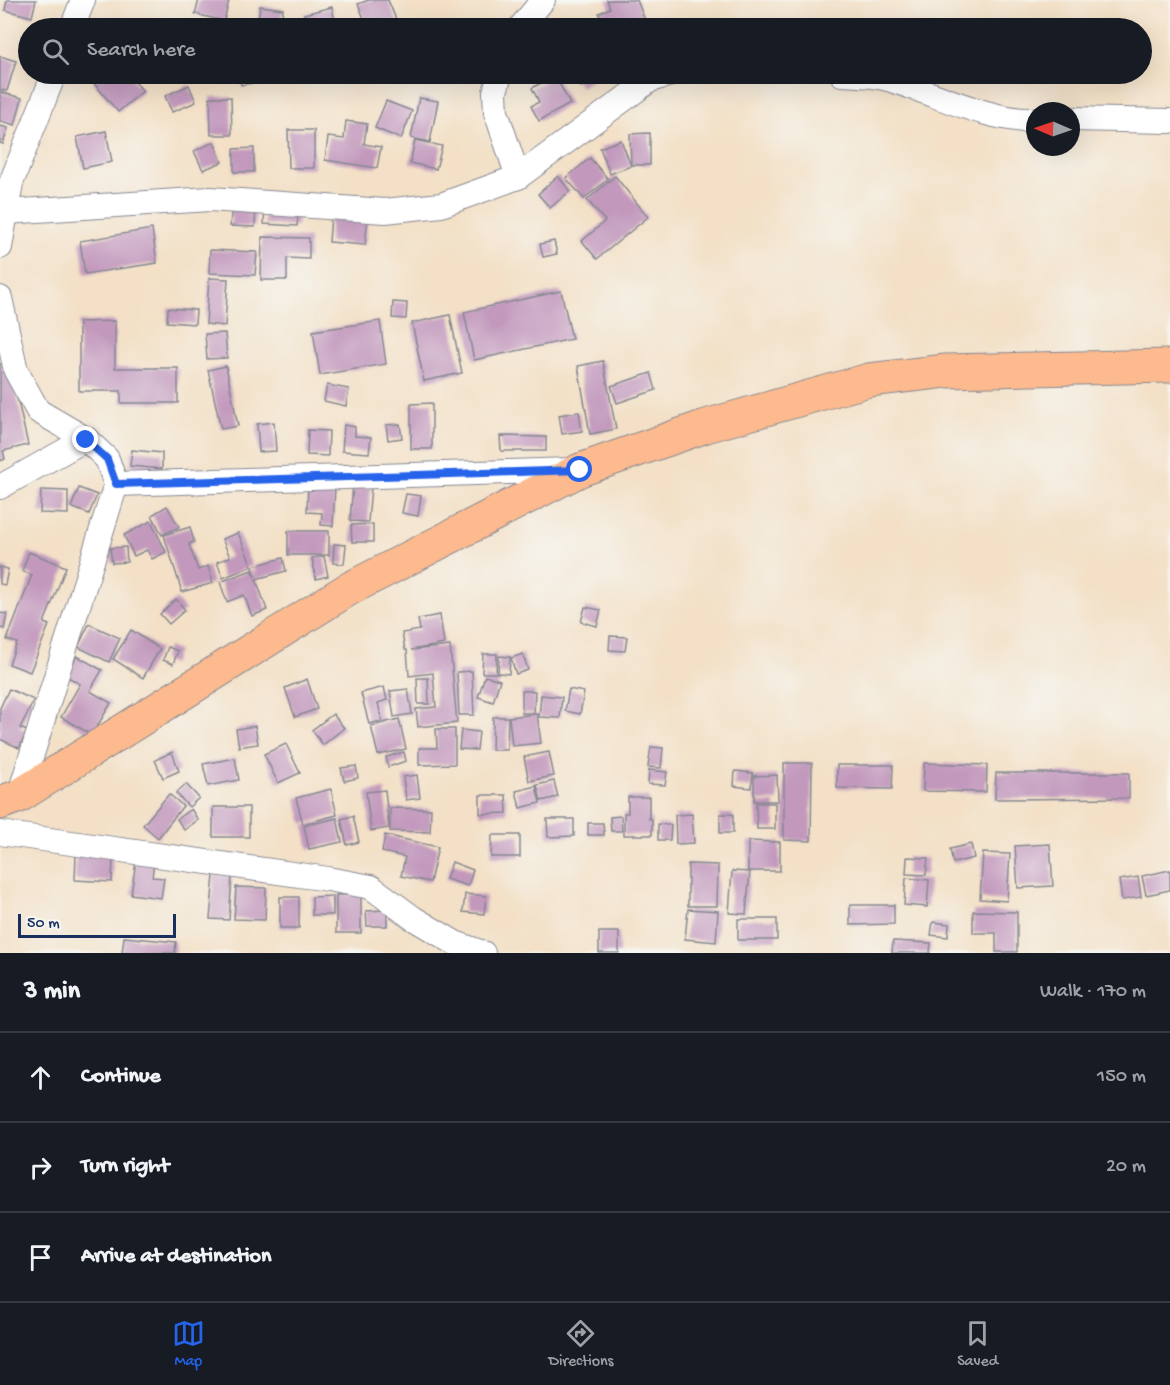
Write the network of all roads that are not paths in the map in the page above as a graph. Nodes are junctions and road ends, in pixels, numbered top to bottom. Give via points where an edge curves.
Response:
1 (83, 0) edge
2 (543, 0) edge
3 (76, 18) edge
4 (528, 18) edge
5 (50, 84) edge
6 (497, 84) edge
7 (645, 84) edge
8 (901, 84) edge
9 (1080, 119) edge
10 (1026, 121) edge
11 (1170, 121) edge
12 (518, 177) junction
13 (6, 212) junction
14 (0, 247) edge
15 (0, 298) edge
16 (1170, 366) edge
17 (86, 440) junction
18 (580, 470) junction
19 (116, 484) junction
20 (0, 487) edge
21 (10, 800) edge
22 (0, 833) edge
23 (483, 953) edge

1 - 3 street
2 - 4 street
5 - 13 street via 11,183
6 - 12 street via 496,112
7 - 12 street
8 - 10 street
9 - 11 street
12 - 13 street via 441,205 385,211 210,200
13 - 14 street
15 - 17 street via 16,371 38,411
16 - 18 highway via 946,371 869,380 706,426
17 - 19 street via 107,459
17 - 20 street
18 - 19 street
18 - 21 highway via 347,590
19 - 21 street
22 - 23 street via 371,887 454,943

